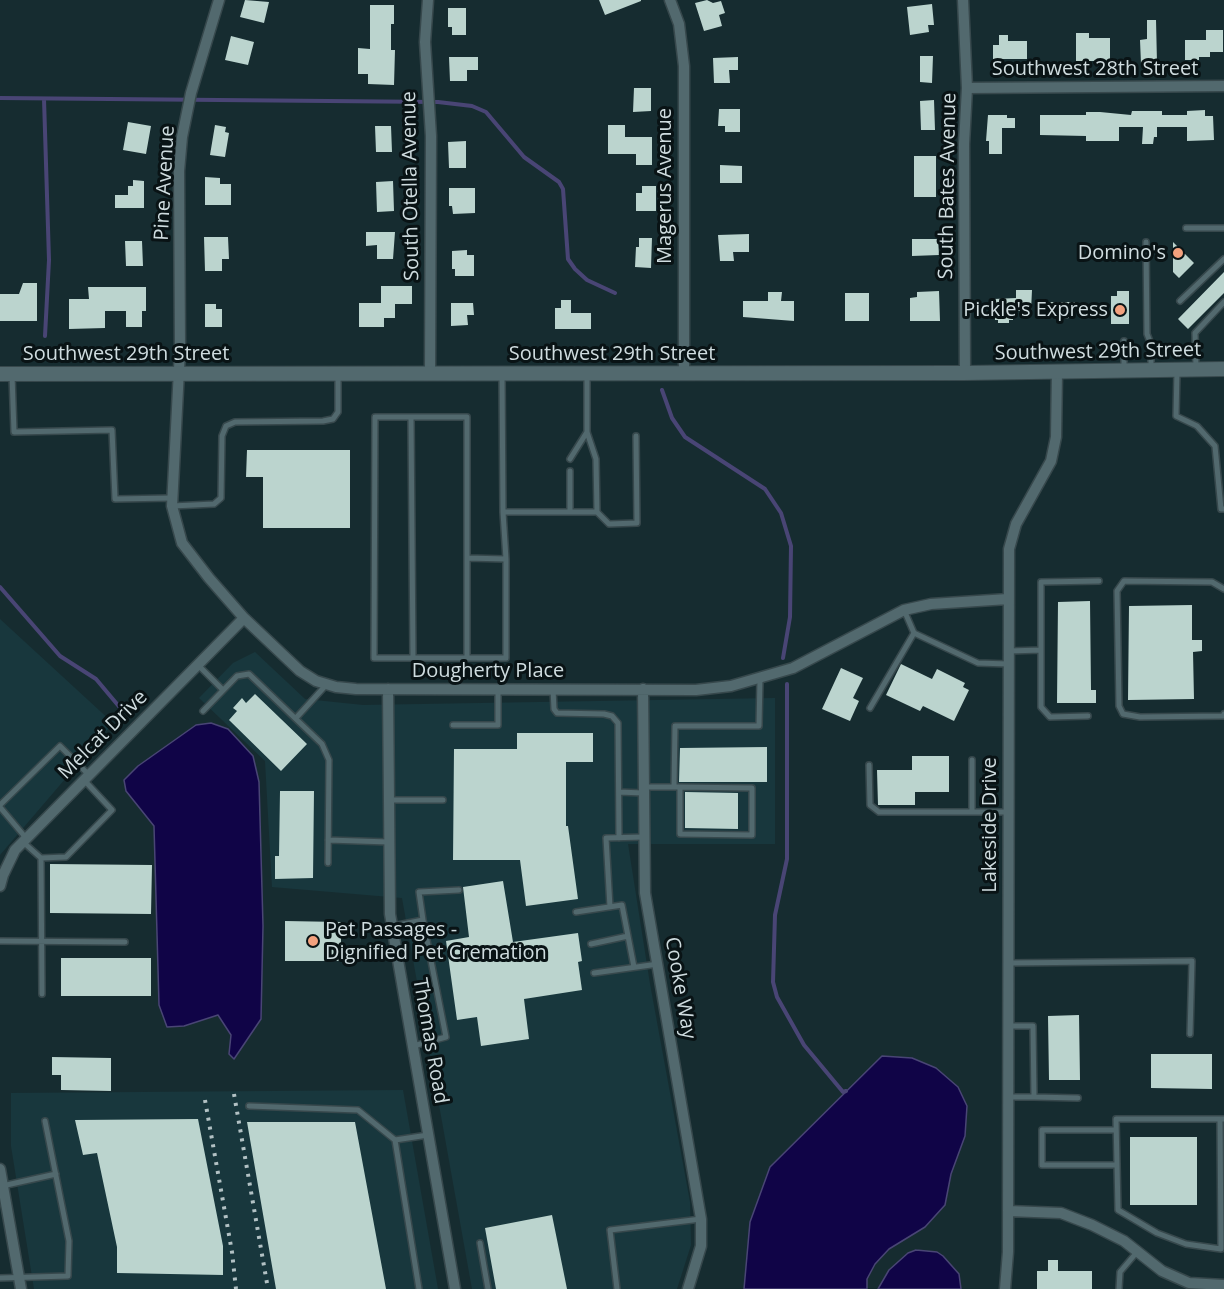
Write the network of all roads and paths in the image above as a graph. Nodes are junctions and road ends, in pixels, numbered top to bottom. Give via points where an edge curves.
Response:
1 (219, 0) edge
2 (428, 0) edge
3 (670, 0) edge
4 (963, 0) edge
5 (1224, 86) edge
6 (967, 87) junction
7 (1186, 228) dead end
8 (1224, 228) edge
9 (1146, 242) dead end
10 (1224, 259) edge
11 (1180, 301) dead end
12 (1224, 302) edge
13 (1124, 341) dead end
14 (1177, 369) junction
15 (1196, 369) junction
16 (1224, 369) edge
17 (1151, 370) junction
18 (1124, 371) junction
19 (339, 372) junction
20 (430, 372) junction
21 (1057, 372) junction
22 (177, 373) junction
23 (502, 373) junction
24 (586, 373) junction
25 (965, 373) junction
26 (6, 374) edge
27 (684, 374) junction
28 (411, 417) junction
29 (587, 432) junction
30 (636, 436) dead end
31 (570, 459) dead end
32 (570, 471) dead end
33 (172, 502) junction
34 (1224, 509) edge
35 (503, 512) junction
36 (570, 512) junction
37 (597, 512) junction
38 (467, 558) junction
39 (506, 559) junction
40 (1099, 581) dead end
41 (1224, 589) edge
42 (1008, 599) junction
43 (904, 610) junction
44 (244, 618) junction
45 (914, 633) junction
46 (1041, 650) junction
47 (1008, 651) junction
48 (413, 658) junction
49 (467, 658) junction
50 (1008, 664) junction
51 (198, 665) junction
52 (760, 679) junction
53 (327, 684) junction
54 (388, 689) junction
55 (498, 689) junction
56 (554, 689) junction
57 (643, 689) junction
58 (223, 690) junction
59 (870, 708) dead end
60 (203, 711) dead end
61 (1224, 714) edge
62 (1088, 716) dead end
63 (297, 718) junction
64 (453, 725) dead end
65 (972, 760) dead end
66 (870, 765) dead end
67 (86, 778) junction
68 (677, 787) junction
69 (643, 790) junction
70 (619, 792) junction
71 (388, 800) junction
72 (443, 800) dead end
73 (0, 806) edge
74 (972, 812) junction
75 (1008, 812) junction
76 (643, 837) junction
77 (619, 838) junction
78 (25, 840) junction
79 (328, 840) junction
80 (388, 842) junction
81 (41, 858) junction
82 (328, 863) dead end
83 (0, 882) edge
84 (459, 891) dead end
85 (610, 907) junction
86 (576, 912) dead end
87 (423, 920) junction
88 (392, 927) junction
89 (628, 936) junction
90 (0, 941) edge
91 (42, 941) junction
92 (125, 942) dead end
93 (591, 944) dead end
94 (1008, 963) junction
95 (657, 964) junction
96 (634, 967) junction
97 (594, 973) dead end
98 (42, 994) dead end
99 (1008, 1026) junction
100 (1190, 1034) dead end
101 (413, 1046) junction
102 (1008, 1097) junction
103 (1034, 1097) junction
104 (1078, 1098) dead end
105 (249, 1106) dead end
106 (1222, 1119) edge
107 (45, 1121) dead end
108 (1116, 1130) junction
109 (428, 1134) junction
110 (395, 1140) junction
111 (1117, 1165) junction
112 (0, 1168) edge
113 (56, 1174) junction
114 (1, 1186) edge
115 (1008, 1211) junction
116 (701, 1219) junction
117 (480, 1243) dead end
118 (1137, 1252) junction
119 (19, 1277) junction
120 (0, 1278) edge
121 (1224, 1285) edge
122 (21, 1289) edge
123 (419, 1289) edge
124 (455, 1289) edge
125 (488, 1289) edge
126 (617, 1289) edge
127 (688, 1289) edge
128 (1005, 1289) edge
129 (1119, 1289) edge

1 - 22 street, Pine Avenue via 191,93 179,171
2 - 20 street, South Otella Avenue via 425,42
3 - 27 street, Magerus Avenue via 679,24 684,66
4 - 6 street, South Bates Avenue
5 - 6 street, Southwest 28th Street
6 - 25 street, South Bates Avenue
7 - 8 lane
9 - 17 lane
10 - 11 lane
12 - 15 lane via 1195,333
13 - 18 lane
14 - 15 street, Southwest 29th Street
14 - 17 street, Southwest 29th Street
14 - 34 lane via 1176,416 1197,426 1215,446
15 - 16 street, Southwest 29th Street
17 - 18 street, Southwest 29th Street
18 - 21 street, Southwest 29th Street
19 - 20 street, Southwest 29th Street
19 - 22 street, Southwest 29th Street
19 - 33 lane via 338,412 333,418 235,422 226,426 222,436 220,498 214,504
20 - 23 street, Southwest 29th Street
21 - 25 street, Southwest 29th Street
21 - 42 street, Lakeside Drive via 1052,461 1016,524 1009,549
22 - 26 street, Southwest 29th Street
22 - 33 street, Dougherty Place
23 - 24 street, Southwest 29th Street
23 - 35 lane
24 - 27 street, Southwest 29th Street
24 - 29 lane
25 - 27 street, Southwest 29th Street
26 - 33 lane via 14,432 112,430 115,499
28 - 38 lane via 467,417
28 - 48 lane
28 - 48 lane via 375,417 374,658
29 - 31 lane
29 - 37 lane via 596,459
30 - 37 lane via 637,523 609,524
32 - 36 lane
33 - 44 street, Dougherty Place via 182,543
35 - 36 lane
35 - 39 lane
36 - 37 lane
38 - 39 lane
38 - 49 lane
39 - 49 lane via 507,658
40 - 46 lane via 1041,582
41 - 61 lane via 1212,582 1124,581 1117,591 1119,706 1123,714
42 - 43 street, Dougherty Place via 931,604
42 - 47 street, Lakeside Drive
43 - 45 lane
43 - 52 street, Dougherty Place via 841,645
44 - 51 street, Melcat Drive
44 - 53 street, Dougherty Place via 300,671
45 - 50 lane via 978,663
45 - 59 lane
46 - 47 lane
46 - 62 lane via 1041,707 1050,717
47 - 50 street, Lakeside Drive
48 - 49 lane
50 - 75 street, Lakeside Drive
51 - 58 lane
51 - 67 street, Melcat Drive
52 - 57 street, Dougherty Place via 696,690
52 - 68 lane via 759,726 675,726
53 - 54 street, Dougherty Place
53 - 63 lane
54 - 55 street, Dougherty Place
54 - 71 street, Thomas Road
55 - 56 street, Dougherty Place
55 - 64 lane via 498,725
56 - 57 street, Dougherty Place
56 - 70 lane via 557,713 604,714 618,723
57 - 69 street, Cooke Way
58 - 60 lane
58 - 63 lane via 237,676 249,674
63 - 79 lane via 327,751
65 - 74 lane
66 - 74 lane via 870,805 879,812
67 - 73 lane via 60,746
67 - 78 street, Melcat Drive
67 - 81 lane via 112,810 66,857
68 - 68 lane via 752,788 752,835 680,834
68 - 69 lane
69 - 70 lane
69 - 76 street, Cooke Way
70 - 77 lane
71 - 72 lane
71 - 80 street, Thomas Road
73 - 78 lane
74 - 75 lane
75 - 94 street, Lakeside Drive
76 - 77 lane
76 - 95 street, Cooke Way via 645,893
77 - 85 lane via 606,838
78 - 81 lane
78 - 83 street, Melcat Drive via 8,862
79 - 80 lane
79 - 82 lane
80 - 88 street, Thomas Road
81 - 91 lane
84 - 87 lane via 419,892
85 - 86 lane
85 - 89 lane via 622,905
87 - 88 lane
87 - 101 lane via 446,1037
88 - 101 street, Thomas Road
89 - 93 lane
89 - 96 lane
90 - 91 lane
91 - 92 lane
91 - 98 lane
94 - 99 street, Lakeside Drive
94 - 100 lane via 1192,961
95 - 96 lane
95 - 116 street, Cooke Way
96 - 97 lane
99 - 102 street, Lakeside Drive
99 - 103 lane via 1033,1026
101 - 109 street, Thomas Road
102 - 103 lane
102 - 115 street, Lakeside Drive
103 - 104 lane
105 - 110 lane via 358,1110
106 - 108 lane via 1116,1119
106 - 111 lane via 1221,1249 1186,1244 1157,1233 1118,1210
107 - 113 lane
108 - 111 lane
108 - 111 lane via 1042,1130 1042,1165
109 - 110 lane
109 - 124 street, Thomas Road
110 - 123 lane
112 - 114 street
113 - 114 lane
113 - 119 lane via 69,1241 68,1276
114 - 119 street
115 - 118 street via 1061,1213 1092,1225
115 - 128 street, Lakeside Drive
116 - 126 lane via 610,1230
116 - 127 street, Cooke Way via 701,1246
117 - 125 lane
118 - 121 street via 1162,1271 1189,1283
118 - 129 lane via 1120,1272
119 - 120 lane
119 - 122 street

